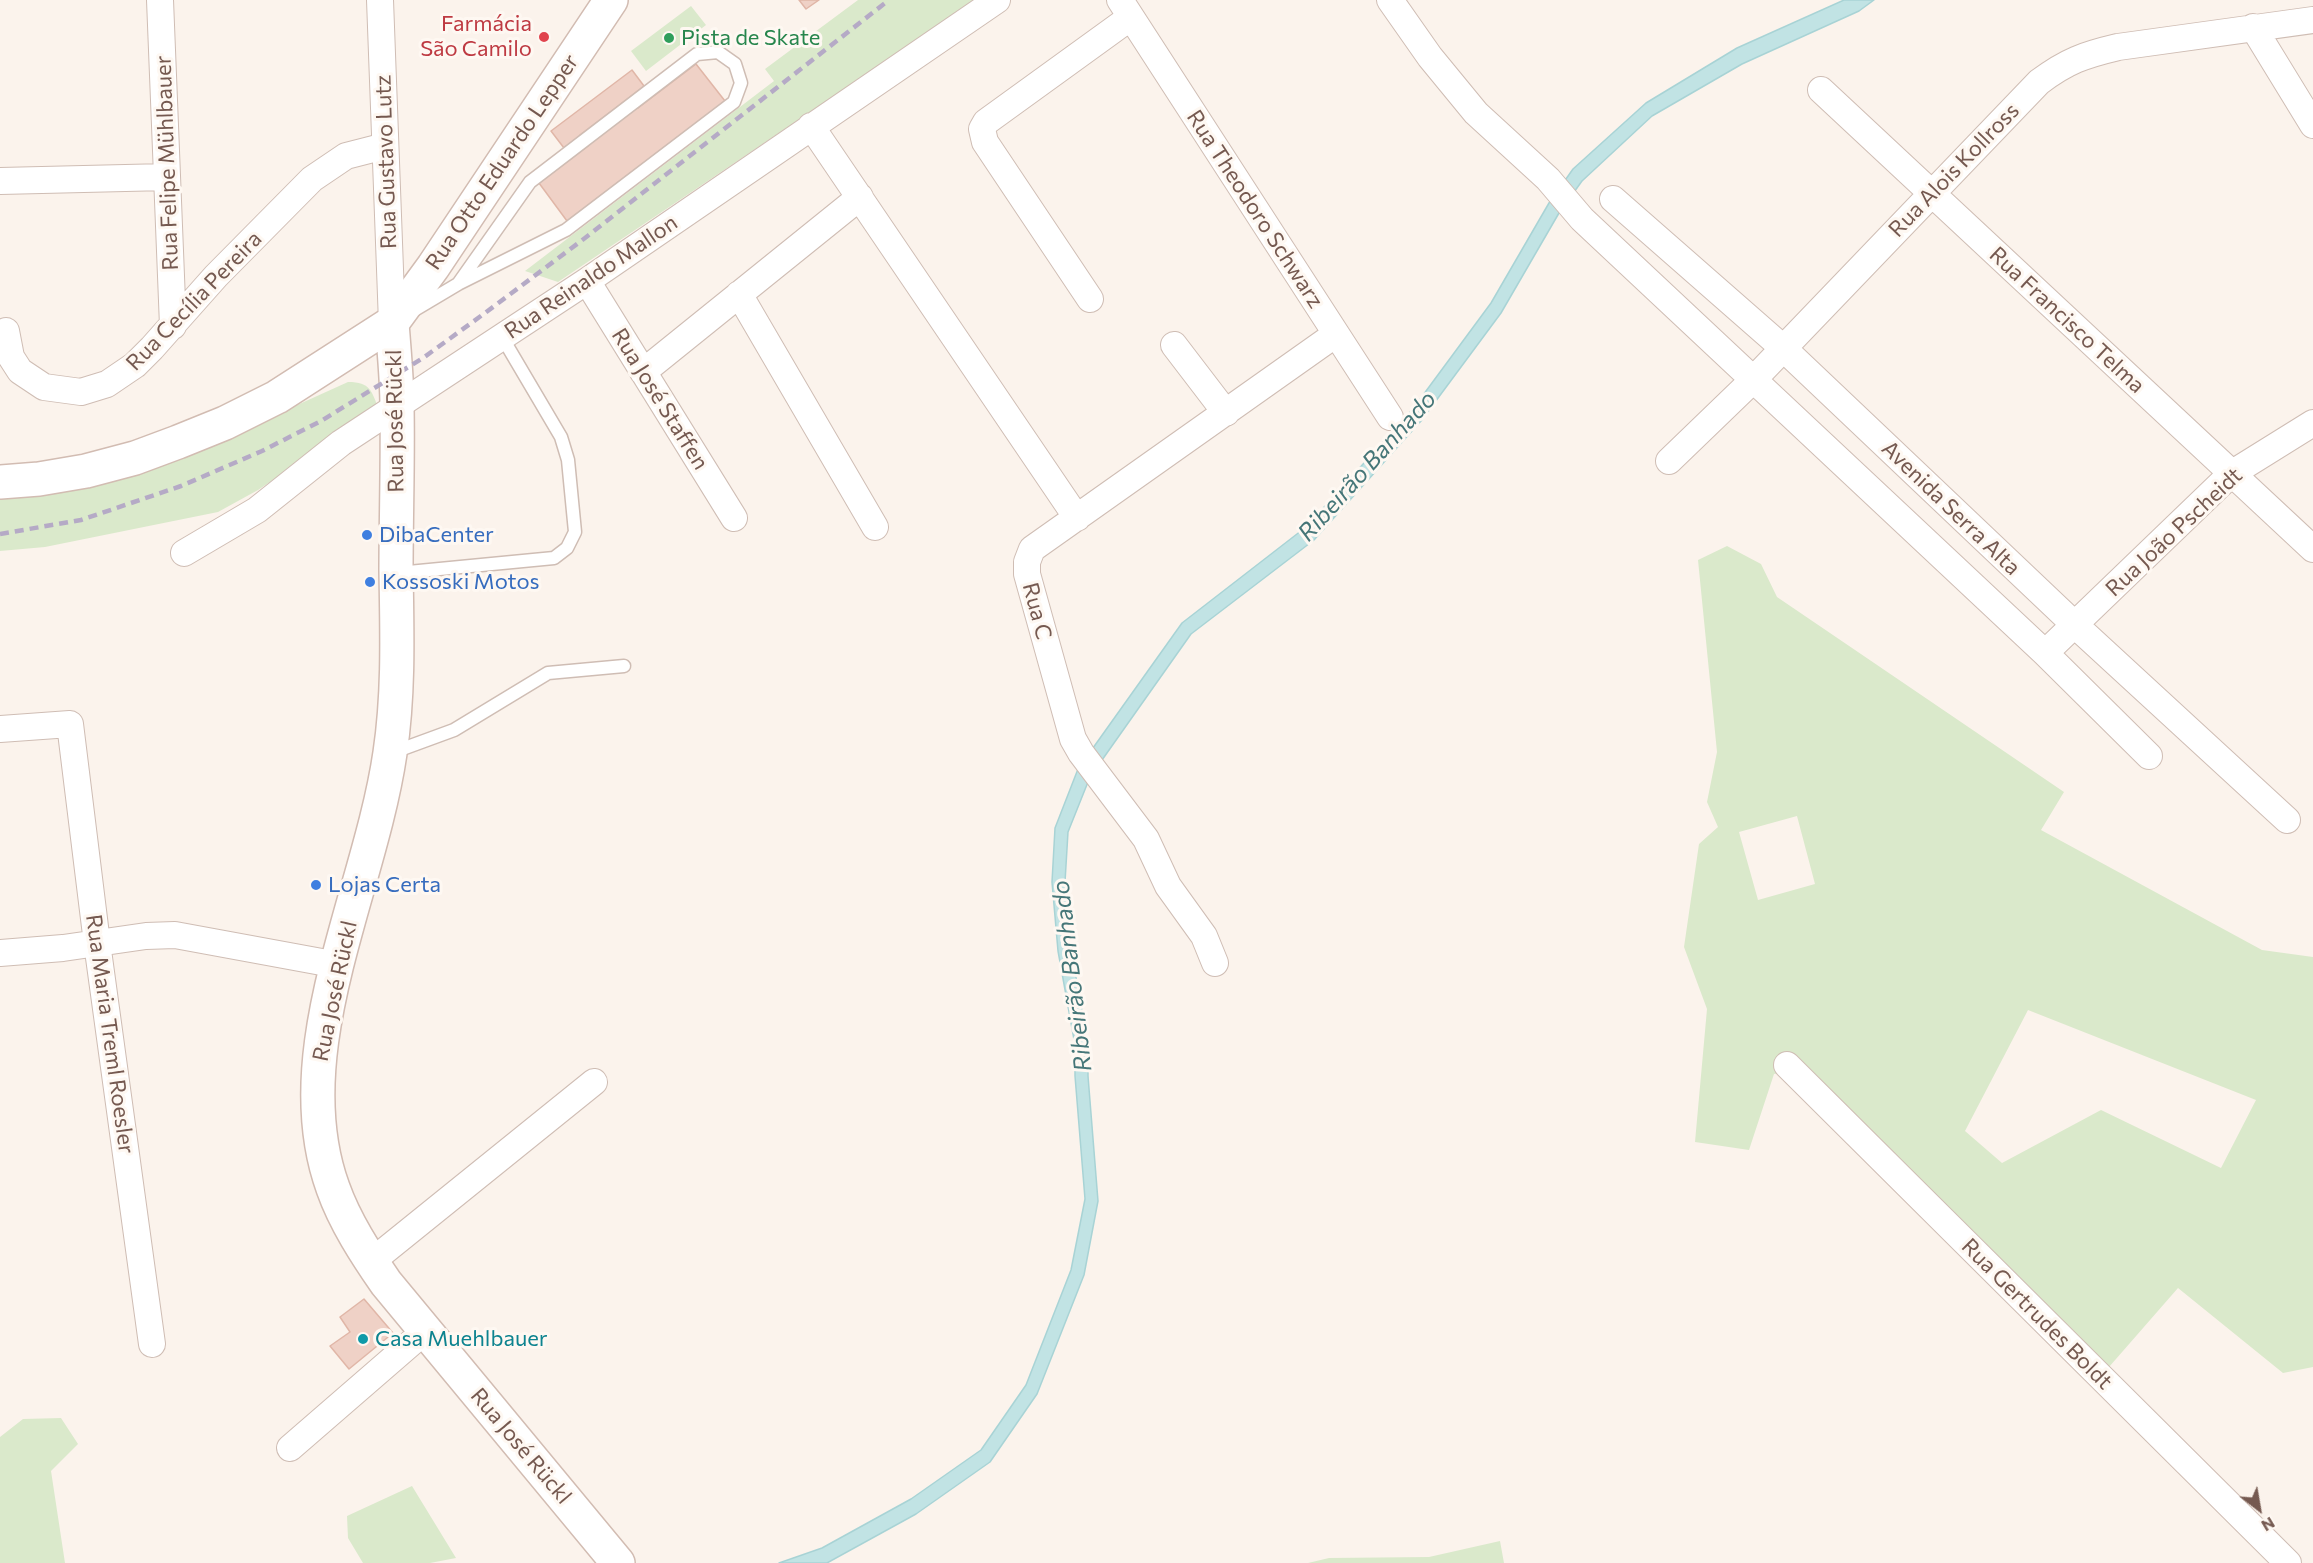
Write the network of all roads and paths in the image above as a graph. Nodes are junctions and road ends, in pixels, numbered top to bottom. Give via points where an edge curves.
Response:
1 (160, 0) edge
2 (380, 0) edge
3 (611, 0) edge
4 (998, 0) edge
5 (1390, 0) edge
6 (1126, 8) edge
7 (2313, 20) edge
8 (2253, 27) junction
9 (1821, 90) dead end
10 (2313, 125) edge
11 (811, 126) junction
12 (385, 146) junction
13 (167, 177) junction
14 (0, 181) edge
15 (1932, 192) junction
16 (860, 197) junction
17 (1613, 199) dead end
18 (587, 281) junction
19 (458, 284) junction
20 (739, 294) junction
21 (1090, 299) dead end
22 (392, 323) junction
23 (173, 326) junction
24 (6, 331) dead end
25 (1336, 334) junction
26 (502, 337) junction
27 (1174, 345) dead end
28 (1783, 348) junction
29 (643, 372) junction
30 (1753, 380) junction
31 (397, 406) junction
32 (1226, 413) junction
33 (1390, 417) dead end
34 (2313, 423) edge
35 (1669, 461) dead end
36 (2231, 474) junction
37 (0, 482) edge
38 (734, 518) dead end
39 (1077, 518) junction
40 (875, 527) dead end
41 (2313, 549) edge
42 (184, 552) dead end
43 (396, 573) junction
44 (2075, 625) junction
45 (2045, 653) junction
46 (624, 666) dead end
47 (0, 729) edge
48 (390, 753) junction
49 (2149, 756) dead end
50 (2288, 820) dead end
51 (97, 943) junction
52 (0, 953) edge
53 (1215, 963) dead end
54 (338, 965) junction
55 (1787, 1065) dead end
56 (594, 1083) dead end
57 (371, 1262) junction
58 (425, 1331) junction
59 (152, 1344) dead end
60 (290, 1448) dead end
61 (618, 1563) edge
62 (2288, 1563) edge

1 - 13 street, Rua Felipe Mühlbauer
2 - 12 street, Rua Gustavo Lutz
3 - 22 main road, Rua Otto Eduardo Lepper
4 - 11 street, Rua Reinaldo Mallon
5 - 30 street, Avenida Serra Alta via 1476,113
6 - 21 street via 982,129 985,142
6 - 25 street, Rua Theodoro Schwarz
7 - 8 street, Rua Alois Kollross
8 - 10 street
8 - 15 street, Rua Alois Kollross via 2118,46 2061,65 2038,82
9 - 15 street, Rua Francisco Telma
11 - 16 street
11 - 18 street, Rua Reinaldo Mallon
12 - 22 street, Rua Gustavo Lutz
12 - 23 street, Rua Cecília Pereira via 355,152 324,169 216,276
13 - 14 street
13 - 23 street, Rua Felipe Mühlbauer
15 - 28 street, Rua Alois Kollross
15 - 36 street, Rua Francisco Telma
16 - 20 street
16 - 39 street
17 - 28 street, Avenida Serra Alta
18 - 26 street, Rua Reinaldo Mallon
18 - 29 street, Rua José Staffen
19 - 19 lane via 530,182 697,54 718,52 735,64 741,83 734,102 566,230
19 - 22 lane
20 - 29 street
20 - 40 street
22 - 31 main road, Rua José Rückl
22 - 37 main road via 277,397 225,423 135,458 86,471
23 - 24 street, Rua Cecília Pereira via 123,374 81,392 44,387 20,371
25 - 32 street, Rua C
25 - 33 street, Rua Theodoro Schwarz
26 - 31 street, Rua Reinaldo Mallon
26 - 43 lane via 561,437 568,460 575,532 567,548 554,558
27 - 32 street
28 - 30 street, Rua Alois Kollross
28 - 44 street, Avenida Serra Alta
29 - 38 street, Rua José Staffen
30 - 35 street, Rua Alois Kollross
30 - 45 street, Avenida Serra Alta
31 - 42 street, Rua Reinaldo Mallon via 341,442 257,510
31 - 43 main road, Rua José Rückl
32 - 39 street, Rua C
34 - 36 street, Rua João Pscheidt
36 - 41 street, Rua Francisco Telma
36 - 44 street, Rua João Pscheidt
39 - 53 street, Rua C via 1032,549 1027,562 1069,727 1081,753 1146,839 1176,898 1204,936
43 - 48 main road, Rua José Rückl via 397,657
44 - 45 street, Rua João Pscheidt
44 - 50 street, Avenida Serra Alta
45 - 49 street, Avenida Serra Alta
46 - 48 lane via 548,673 454,730
47 - 51 street, Rua Maria Treml Roesler via 70,724
48 - 54 main road, Rua José Rückl
51 - 52 street
51 - 54 street via 175,935
51 - 59 street, Rua Maria Treml Roesler
54 - 57 main road, Rua José Rückl via 320,1047 318,1119 333,1188
55 - 62 street, Rua Gertrudes Boldt
56 - 57 street
57 - 58 main road, Rua José Rückl
58 - 60 street
58 - 61 main road, Rua José Rückl

